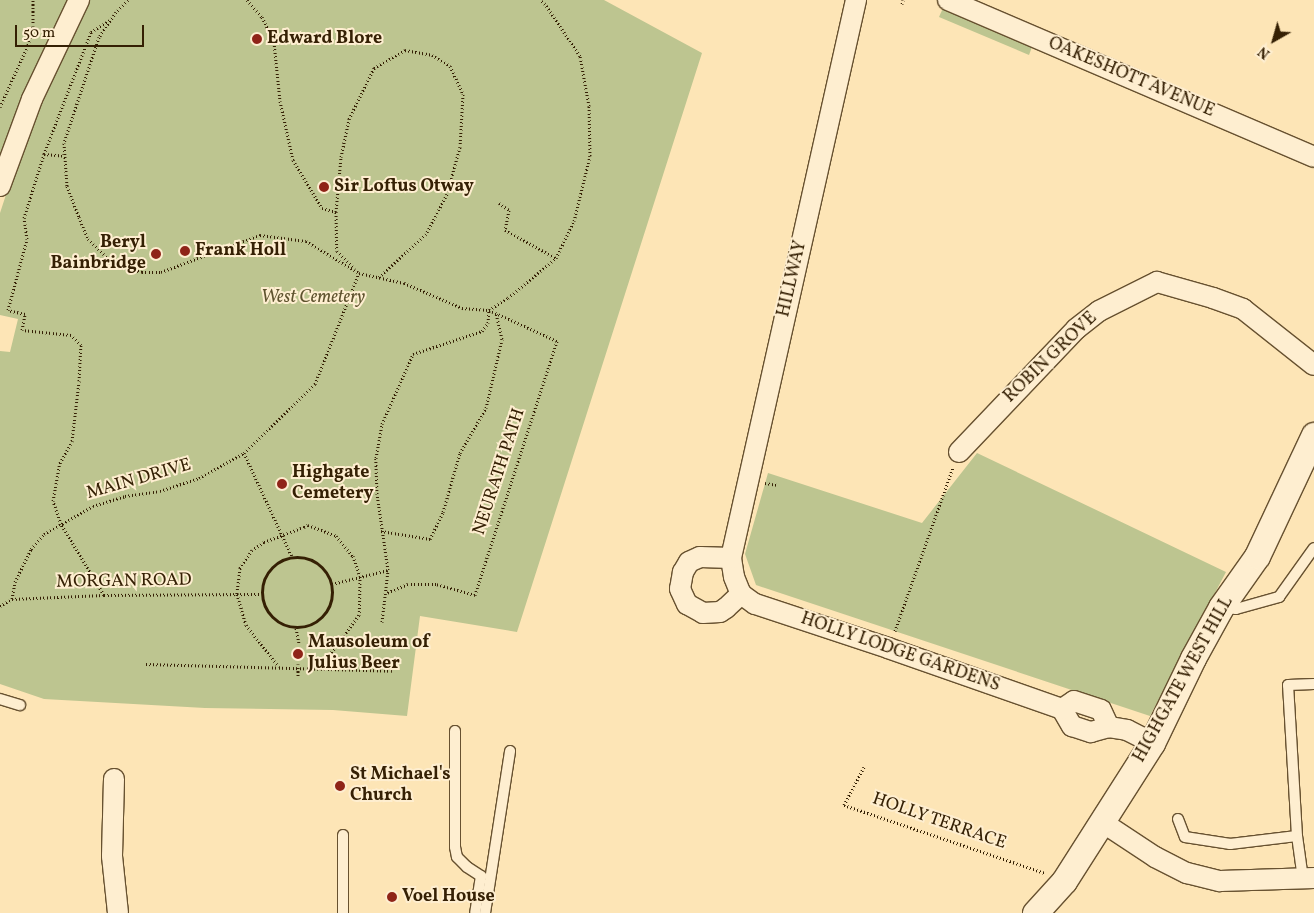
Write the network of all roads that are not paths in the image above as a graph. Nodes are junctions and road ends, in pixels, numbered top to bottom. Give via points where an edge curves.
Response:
1 (79, 0) edge
2 (856, 0) edge
3 (948, 0) edge
4 (1314, 157) edge
5 (0, 186) edge
6 (1314, 365) edge
7 (1314, 435) edge
8 (959, 452) road end
9 (1314, 548) edge
10 (731, 558) junction
11 (741, 594) junction
12 (1221, 607) junction
13 (1314, 684) edge
14 (0, 699) edge
15 (20, 705) dead end
16 (455, 731) dead end
17 (1152, 744) junction
18 (510, 751) dead end
19 (114, 779) dead end
20 (1178, 819) dead end
21 (1102, 822) junction
22 (343, 835) dead end
23 (1297, 836) junction
24 (1308, 879) edge
25 (118, 913) edge
26 (343, 913) edge
27 (475, 913) edge
28 (485, 913) edge
29 (1035, 913) edge

1 - 5 street via 32,99
2 - 10 street, HILLWAY
3 - 4 street, OAKESHOTT AVENUE
6 - 8 street, ROBIN GROVE via 1243,309 1157,282 1098,310
7 - 12 street, HIGHGATE WEST HILL via 1257,556
9 - 12 lane via 1279,597 1236,609
10 - 11 street
10 - 11 street via 700,557 689,562 682,572 680,589 687,604 703,613 720,612
11 - 17 street, HOLLY LODGE GARDENS via 755,604 1062,710 1072,726 1091,732 1109,727 1127,730
12 - 17 street, HIGHGATE WEST HILL
13 - 23 lane via 1288,685
14 - 15 lane
16 - 27 lane via 456,847 458,857 481,876
17 - 21 street, HIGHGATE WEST HILL
18 - 28 lane
19 - 25 street via 112,856
20 - 23 lane via 1185,837 1230,844
21 - 24 street via 1187,873 1220,881
21 - 29 street, HIGHGATE WEST HILL via 1064,882
22 - 26 lane
23 - 24 lane

